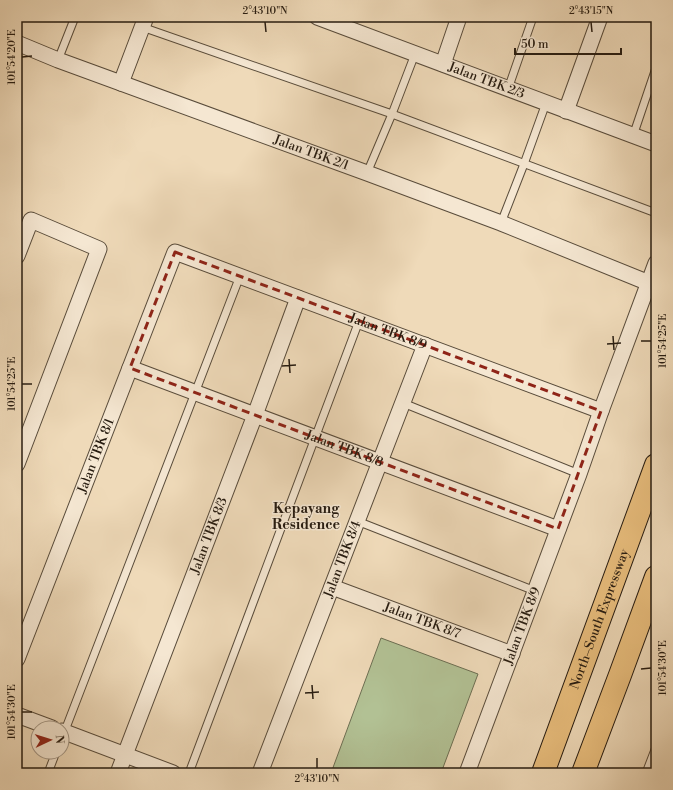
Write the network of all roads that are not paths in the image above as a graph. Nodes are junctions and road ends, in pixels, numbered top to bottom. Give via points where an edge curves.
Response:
1 (75, 17) edge
2 (459, 17) edge
3 (533, 17) edge
4 (600, 17) edge
5 (322, 18) edge
6 (144, 22) edge
7 (17, 43) edge
8 (415, 54) junction
9 (58, 60) junction
10 (443, 64) junction
11 (656, 68) edge
12 (121, 83) junction
13 (508, 89) junction
14 (546, 103) junction
15 (566, 111) junction
16 (392, 114) junction
17 (633, 136) junction
18 (656, 144) edge
19 (524, 164) junction
20 (366, 173) junction
21 (656, 213) edge
22 (501, 223) junction
23 (22, 229) edge
24 (175, 252) joint
25 (17, 256) edge
26 (656, 263) edge
27 (240, 276) junction
28 (649, 283) junction
29 (298, 298) junction
30 (360, 321) junction
31 (425, 345) junction
32 (130, 368) junction
33 (195, 393) junction
34 (403, 403) junction
35 (601, 411) junction
36 (255, 415) junction
37 (316, 438) junction
38 (380, 462) junction
39 (17, 464) edge
40 (656, 465) edge
41 (579, 474) junction
42 (357, 521) junction
43 (558, 529) junction
44 (656, 577) edge
45 (332, 588) junction
46 (535, 591) junction
47 (512, 654) junction
48 (17, 659) edge
49 (17, 715) edge
50 (30, 720) edge
51 (65, 720) edge
52 (70, 736) edge
53 (656, 747) edge
54 (125, 755) junction
55 (53, 760) edge
56 (48, 773) edge
57 (118, 773) edge
58 (173, 773) edge
59 (189, 773) edge
60 (260, 773) edge
61 (467, 773) edge
62 (543, 773) edge
63 (583, 773) edge
64 (646, 773) edge

1 - 9 lane
2 - 10 street
3 - 13 lane
4 - 15 street
5 - 8 street, Jalan TBK 2/3
6 - 12 street
6 - 16 lane
7 - 9 street, Jalan TBK 2/1
8 - 10 street, Jalan TBK 2/3
8 - 16 lane
9 - 12 street, Jalan TBK 2/1
10 - 13 street, Jalan TBK 2/3
11 - 17 lane
12 - 20 street, Jalan TBK 2/1
13 - 14 street, Jalan TBK 2/3
14 - 15 street, Jalan TBK 2/3
14 - 19 lane
15 - 17 street, Jalan TBK 2/3
16 - 19 lane
16 - 20 lane
17 - 18 street, Jalan TBK 2/3
19 - 21 lane
19 - 22 lane
20 - 22 street, Jalan TBK 2/1
22 - 28 street, Jalan TBK 2/1
23 - 25 street
23 - 39 street via 31,220 99,249
24 - 27 street, Jalan TBK 8/9
24 - 32 street, Jalan TBK 8/1
26 - 28 street, Jalan TBK 8/9
27 - 29 street, Jalan TBK 8/9
27 - 33 lane
28 - 35 street, Jalan TBK 8/9
29 - 30 street, Jalan TBK 8/9
29 - 36 street, Jalan TBK 8/3
30 - 31 street, Jalan TBK 8/9
30 - 37 lane
31 - 34 street, Jalan TBK 8/4
31 - 35 street, Jalan TBK 8/9
32 - 33 street, Jalan TBK 8/8
32 - 48 street, Jalan TBK 8/1
33 - 36 street, Jalan TBK 8/8
33 - 51 lane
34 - 38 street, Jalan TBK 8/4
34 - 41 lane
35 - 41 street, Jalan TBK 8/9
36 - 37 street, Jalan TBK 8/8
36 - 54 street, Jalan TBK 8/3
37 - 38 street, Jalan TBK 8/8
37 - 59 lane
38 - 42 street, Jalan TBK 8/4
38 - 43 street, Jalan TBK 8/8
40 - 62 highway, North–South Expressway
41 - 43 street, Jalan TBK 8/9
42 - 45 street, Jalan TBK 8/4
42 - 46 lane
43 - 46 street, Jalan TBK 8/9
44 - 63 highway
45 - 47 street, Jalan TBK 8/7
45 - 60 street, Jalan TBK 8/4
46 - 47 street, Jalan TBK 8/9
47 - 61 street, Jalan TBK 8/9
49 - 50 street
52 - 54 street
53 - 64 lane
54 - 57 street, Jalan TBK 8/3
54 - 58 street
55 - 56 lane

